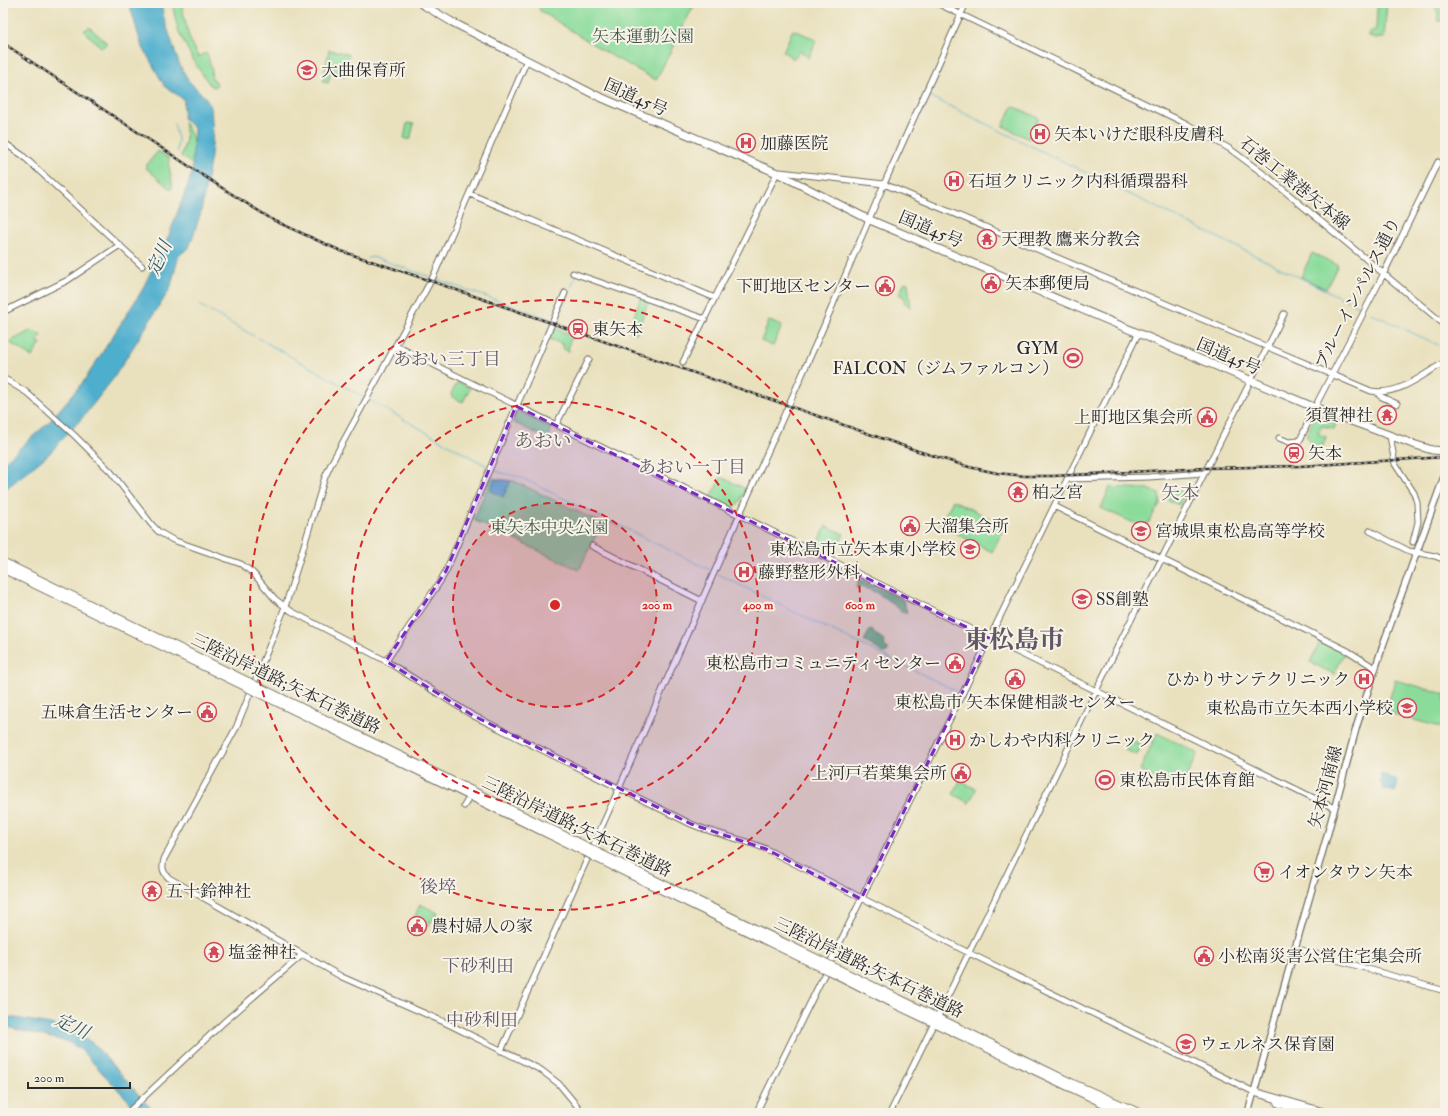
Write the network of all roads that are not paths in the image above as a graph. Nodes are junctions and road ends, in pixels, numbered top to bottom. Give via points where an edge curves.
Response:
1 (420, 3) edge
2 (937, 3) edge
3 (966, 3) edge
4 (961, 15) junction
5 (527, 60) junction
6 (3, 142) edge
7 (1438, 162) dead end
8 (777, 173) junction
9 (884, 184) junction
10 (470, 194) junction
11 (870, 220) junction
12 (120, 245) junction
13 (142, 266) dead end
14 (573, 273) dead end
15 (1384, 273) junction
16 (565, 293) dead end
17 (715, 298) junction
18 (3, 312) edge
19 (1284, 314) dead end
20 (705, 319) junction
21 (1445, 325) edge
22 (1138, 334) junction
23 (396, 346) junction
24 (1268, 346) junction
25 (589, 359) dead end
26 (683, 362) dead end
27 (1445, 362) edge
28 (1332, 374) junction
29 (3, 378) edge
30 (1250, 381) junction
31 (1377, 392) junction
32 (1397, 404) dead end
33 (516, 406) junction
34 (1315, 408) junction
35 (556, 426) junction
36 (1390, 436) junction
37 (1279, 438) dead end
38 (1445, 451) edge
39 (1204, 473) junction
40 (1445, 474) edge
41 (1067, 479) junction
42 (1054, 506) junction
43 (739, 516) junction
44 (1370, 531) dead end
45 (1413, 542) dead end
46 (592, 546) dead end
47 (1416, 553) junction
48 (1162, 559) junction
49 (1445, 560) edge
50 (3, 562) edge
51 (3, 569) edge
52 (702, 601) junction
53 (285, 607) junction
54 (989, 638) junction
55 (386, 661) junction
56 (1375, 668) junction
57 (248, 685) junction
58 (1097, 690) junction
59 (619, 788) junction
60 (1334, 808) junction
61 (861, 899) junction
62 (1296, 948) junction
63 (969, 953) junction
64 (302, 954) junction
65 (832, 970) junction
66 (1445, 991) edge
67 (939, 1014) dead end
68 (932, 1027) dead end
69 (501, 1051) junction
70 (1254, 1092) junction
71 (127, 1113) edge
72 (583, 1113) edge
73 (756, 1113) edge
74 (890, 1113) edge
75 (1124, 1113) edge
76 (1140, 1113) edge
77 (1248, 1113) edge
78 (1308, 1113) edge
79 (1327, 1113) edge

1 - 5 highway, 国道45号
2 - 4 street, 石巻工業港矢本線
3 - 4 street
4 - 9 street
4 - 15 street, 石巻工業港矢本線 via 1185,122 1230,149 1261,171
5 - 8 highway, 国道45号 via 614,104
5 - 10 street
6 - 12 street via 22,155
7 - 15 street, ブルーインパルス通り
8 - 9 street
8 - 11 highway, 国道45号
8 - 17 street
9 - 11 street
9 - 24 street
10 - 17 street
10 - 23 street via 434,275
11 - 22 highway, 国道45号
11 - 43 street
12 - 13 street
12 - 18 street via 68,280
14 - 20 street
15 - 21 street, 石巻工業港矢本線
15 - 28 street, ブルーインパルス通り
16 - 33 street
17 - 20 street
19 - 24 street
20 - 26 street
22 - 30 highway, 国道45号
22 - 41 street
23 - 33 street
23 - 53 street via 325,477
24 - 28 street
24 - 30 street
25 - 35 street
27 - 31 street via 1401,388
28 - 31 street
28 - 34 street, ブルーインパルス通り
29 - 53 street via 26,392 74,435 111,472 159,532 173,540 241,564
30 - 34 highway, 国道45号
30 - 39 street
31 - 32 street
33 - 35 street
33 - 55 street via 446,571
34 - 36 highway, 国道45号
34 - 37 street, ブルーインパルス通り via 1299,441 1291,442
35 - 43 street
36 - 38 highway, 国道45号 via 1424,448
36 - 45 street via 1395,464 1414,493 1417,503 1418,522
39 - 41 street
39 - 48 street
40 - 47 main road, 矢本河南線
41 - 42 street
42 - 48 street
42 - 54 street
43 - 52 street
43 - 54 street
44 - 47 street
46 - 52 street
47 - 49 street
47 - 56 main road, 矢本河南線
48 - 56 street via 1348,651
48 - 58 street
50 - 57 highway, 三陸沿岸道路;矢本石巻道路
51 - 57 highway, 三陸沿岸道路;矢本石巻道路
52 - 59 street
53 - 55 street
53 - 64 street via 236,728 164,859 162,868 169,878
54 - 58 street
54 - 61 street
55 - 59 street via 472,716
56 - 60 main road, 矢本河南線 via 1356,725
57 - 65 highway, 三陸沿岸道路;矢本石巻道路, bridge
58 - 60 street
58 - 63 street
59 - 61 street via 703,830 766,849
59 - 69 street
60 - 62 main road, 矢本河南線
61 - 63 street
61 - 73 street
62 - 66 street
62 - 70 main road, 矢本河南線
63 - 67 street
63 - 70 street
64 - 69 street via 354,983 444,1022
64 - 71 street via 224,1022
65 - 75 highway, 三陸沿岸道路;矢本石巻道路 via 892,1003
65 - 76 highway, 三陸沿岸道路;矢本石巻道路
68 - 74 street
69 - 72 street via 551,1077
70 - 77 main road, 矢本河南線
70 - 78 highway via 1263,1098
70 - 79 highway

